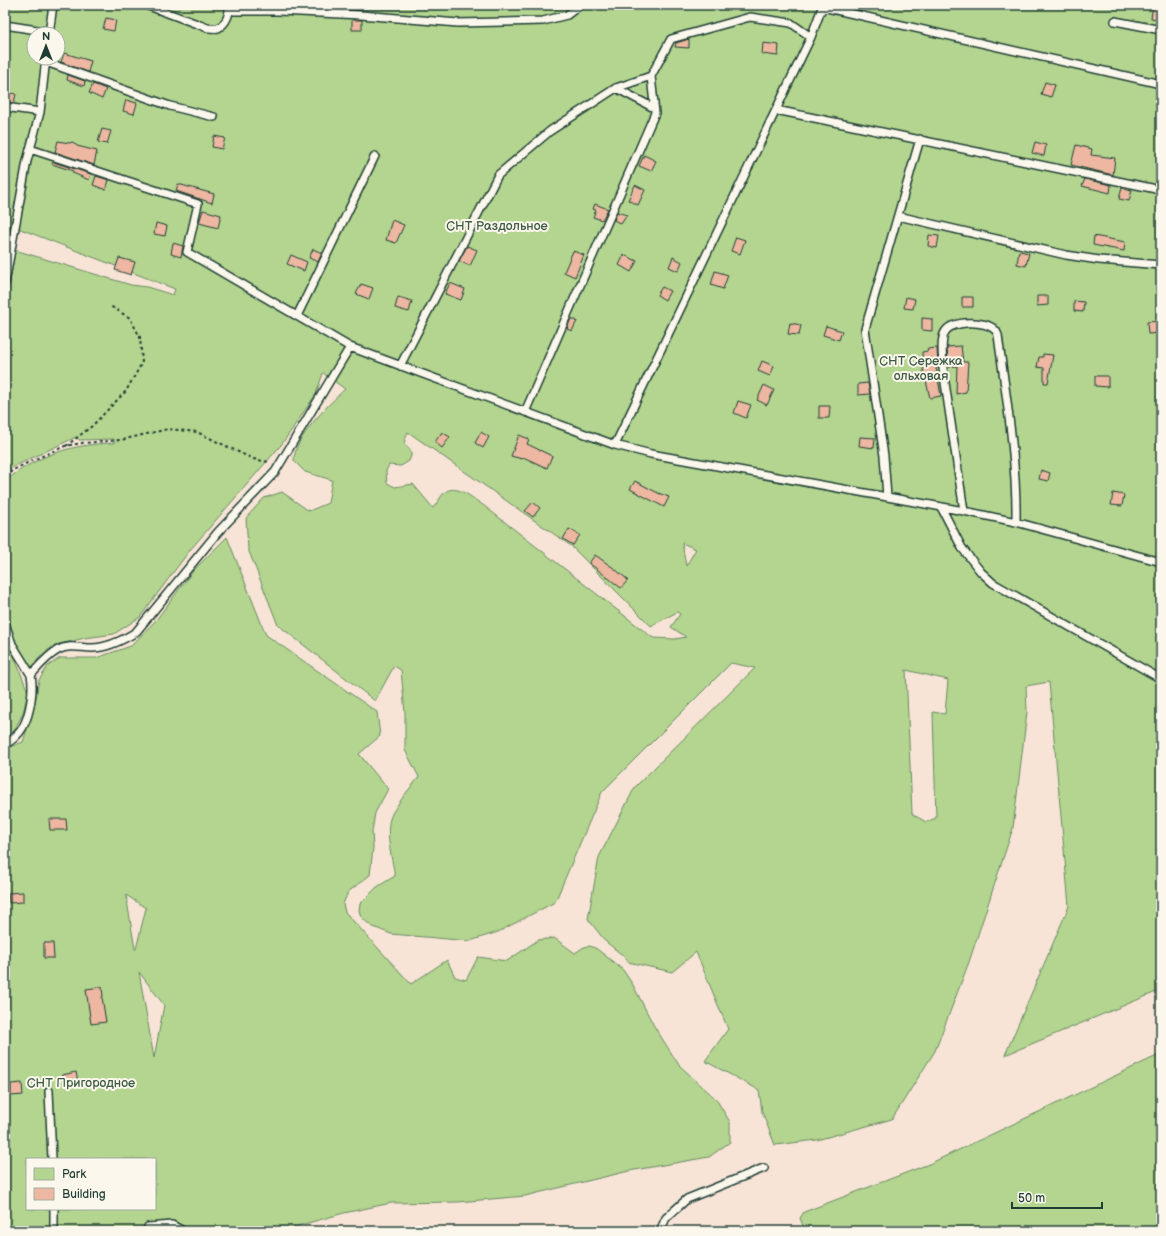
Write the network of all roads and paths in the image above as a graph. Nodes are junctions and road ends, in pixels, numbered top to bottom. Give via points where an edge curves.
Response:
1 (53, 5) edge
2 (146, 5) edge
3 (580, 5) edge
4 (229, 6) edge
5 (823, 6) edge
6 (1115, 21) dead end
7 (5, 25) edge
8 (51, 26) edge
9 (26, 29) edge
10 (1161, 30) edge
11 (811, 37) junction
12 (45, 66) edge
13 (62, 66) edge
14 (651, 76) junction
15 (1161, 84) edge
16 (616, 88) junction
17 (5, 107) edge
18 (654, 108) junction
19 (776, 110) junction
20 (40, 112) junction
21 (214, 117) dead end
22 (920, 140) junction
23 (30, 149) junction
24 (375, 156) dead end
25 (1161, 190) edge
26 (898, 216) junction
27 (1161, 265) edge
28 (5, 283) edge
29 (110, 306) dead end
30 (297, 316) junction
31 (350, 347) junction
32 (400, 366) junction
33 (525, 412) junction
34 (615, 445) junction
35 (65, 446) junction
36 (281, 461) junction
37 (5, 477) edge
38 (887, 497) junction
39 (941, 507) junction
40 (964, 511) junction
41 (1016, 522) junction
42 (1161, 562) edge
43 (5, 623) edge
44 (31, 675) junction
45 (1161, 679) edge
46 (5, 745) edge
47 (49, 1091) dead end
48 (52, 1158) edge
49 (764, 1168) dead end
50 (54, 1210) edge
51 (148, 1227) dead end
52 (54, 1231) edge
53 (183, 1231) edge
54 (660, 1231) edge

1 - 8 lane
2 - 4 lane via 208,28 218,28 224,24
3 - 4 lane via 567,15 543,21 458,23 279,11 234,11
5 - 11 lane
5 - 15 lane
6 - 10 lane
7 - 9 lane
11 - 14 lane via 791,23 750,17 670,39
11 - 19 lane
12 - 20 lane
13 - 21 lane via 170,106
14 - 16 lane
14 - 18 lane
16 - 18 lane
16 - 32 lane via 550,131 498,175
17 - 20 lane
18 - 33 lane via 655,113
19 - 22 lane
19 - 34 lane
20 - 23 lane
22 - 25 lane
22 - 26 lane
23 - 28 lane
23 - 30 lane via 198,204 187,252
24 - 30 lane
26 - 27 lane via 1066,255
26 - 38 lane via 866,329 884,456
29 - 35 path via 130,318 140,337 142,363 126,391 92,426
30 - 31 lane
31 - 32 lane
31 - 36 lane
32 - 33 lane
33 - 34 lane
34 - 38 lane
35 - 36 path via 121,440 168,429 197,432 253,459
35 - 37 path via 23,464
36 - 44 lane via 275,472 218,532 136,632 111,645 59,649 42,662
38 - 39 lane
39 - 40 lane
39 - 45 lane via 962,548 993,583
40 - 41 lane
40 - 41 lane via 943,369 942,345 944,333 950,326 959,323 988,325 998,335 1015,468
41 - 42 lane
43 - 44 lane via 12,644
44 - 46 lane via 30,704 23,727
47 - 48 lane
49 - 54 lane via 688,1198 666,1218
50 - 52 lane
51 - 53 lane via 172,1225

